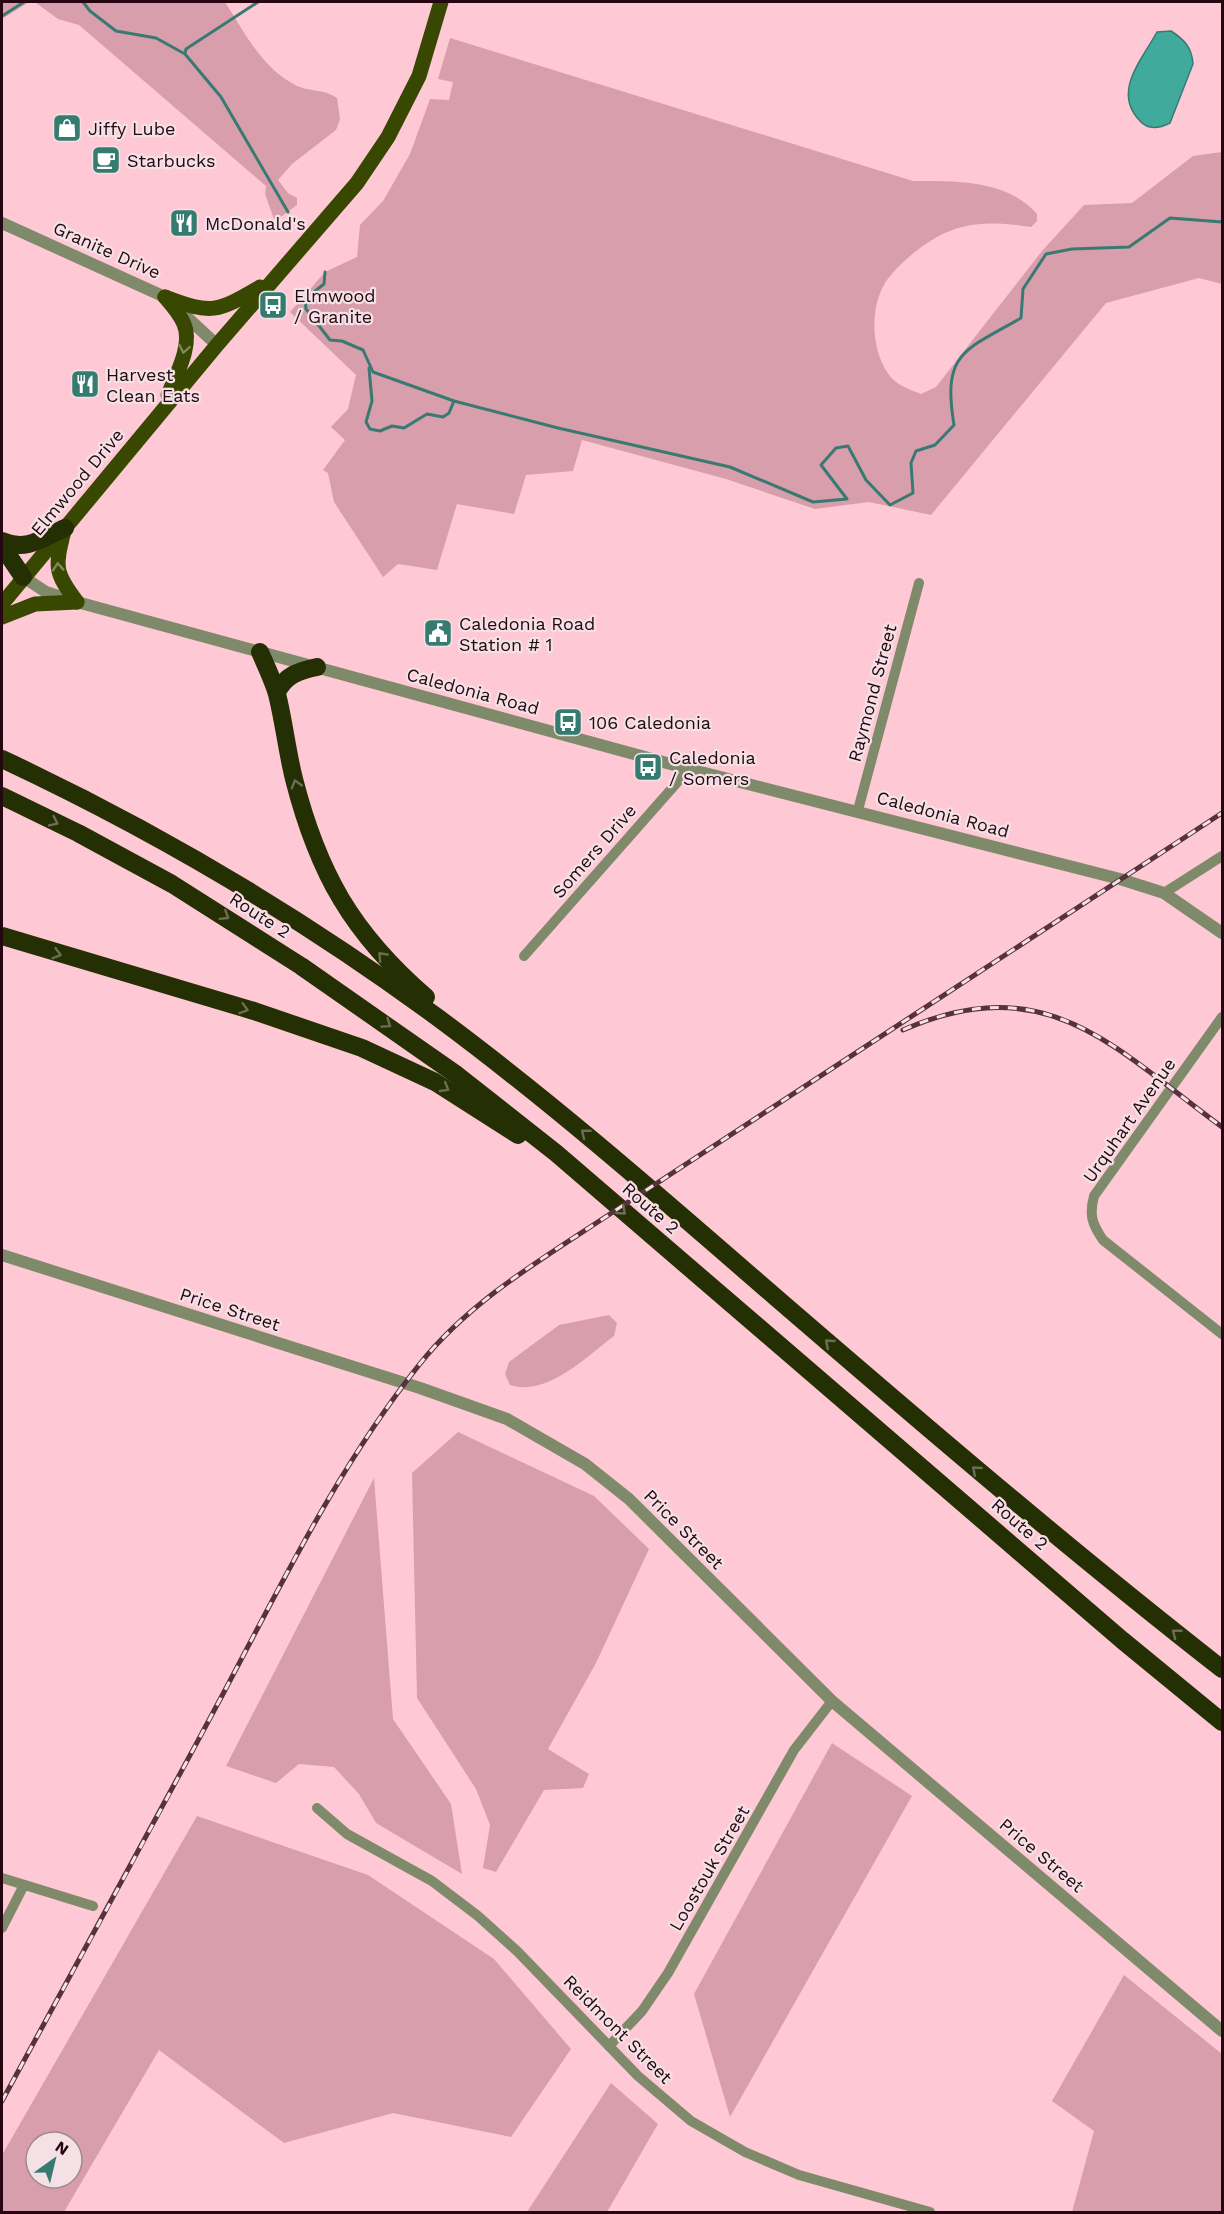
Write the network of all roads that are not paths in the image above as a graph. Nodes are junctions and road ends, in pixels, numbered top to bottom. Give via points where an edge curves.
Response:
1 (441, 2) edge
2 (2, 223) edge
3 (271, 280) junction
4 (165, 297) junction
5 (217, 345) junction
6 (162, 409) junction
7 (66, 528) junction
8 (2, 543) edge
9 (2, 561) edge
10 (23, 577) junction
11 (919, 583) dead end
12 (77, 602) junction
13 (2, 604) edge
14 (2, 617) edge
15 (260, 652) junction
16 (317, 667) junction
17 (277, 692) junction
18 (2, 759) edge
19 (689, 769) junction
20 (2, 796) edge
21 (858, 810) junction
22 (1222, 856) edge
23 (1164, 893) junction
24 (1222, 933) edge
25 (2, 936) edge
26 (524, 956) dead end
27 (1222, 1017) edge
28 (501, 1068) junction
29 (600, 1192) junction
30 (2, 1255) edge
31 (1222, 1334) edge
32 (1222, 1669) edge
33 (832, 1701) junction
34 (1222, 1722) edge
35 (317, 1808) dead end
36 (2, 1878) edge
37 (24, 1885) junction
38 (93, 1906) dead end
39 (2, 1928) edge
40 (1222, 2031) edge
41 (609, 2046) junction
42 (930, 2212) edge

1 - 3 main road, Elmwood Drive via 419,76 388,137 357,183
2 - 4 street, Granite Drive
3 - 4 main road via 220,308 190,306
3 - 5 main road, Elmwood Drive
4 - 5 street, Granite Drive
4 -> 6 main road via 183,321 186,340
5 - 6 main road, Elmwood Drive
6 - 7 main road, Elmwood Drive
7 - 8 highway via 28,546
7 - 10 main road, Elmwood Drive
12 -> 7 main road via 57,573
8 - 10 highway
9 - 10 highway
10 - 12 street, Caledonia Road via 46,592
10 - 13 main road, Elmwood Drive
11 - 21 street, Raymond Street
12 - 14 main road via 35,604
12 - 15 street, Caledonia Road
15 - 16 street, Caledonia Road
15 - 17 highway
16 - 17 highway via 296,672
16 - 19 street, Caledonia Road
28 -> 17 highway via 473,1036 381,956 339,898 316,850 297,791
18 - 28 highway, Route 2 via 134,826 282,913 377,974
19 - 21 street, Caledonia Road
19 - 26 street, Somers Drive
20 -> 29 highway, Route 2 via 172,884 301,966 458,1075
21 - 23 street, Caledonia Road
22 - 23 street
23 - 24 street, Caledonia Road
25 -> 29 highway via 254,1011 362,1048 404,1066 468,1102
27 - 31 street, Urquhart Avenue via 1095,1196 1090,1211 1093,1226 1103,1240
32 -> 28 highway, Route 2 via 1022,1509 599,1144
29 -> 34 highway, Route 2
30 - 33 street, Price Street via 507,1419 585,1464 629,1499
33 - 40 street, Price Street
33 - 41 street, Loostouk Street via 795,1750 669,1973 642,2011
35 - 41 street, Reidmont Street via 347,1834 432,1881 478,1916
36 - 37 street
37 - 38 street
37 - 39 street
41 - 42 street, Reidmont Street via 691,2121 745,2152 800,2175

